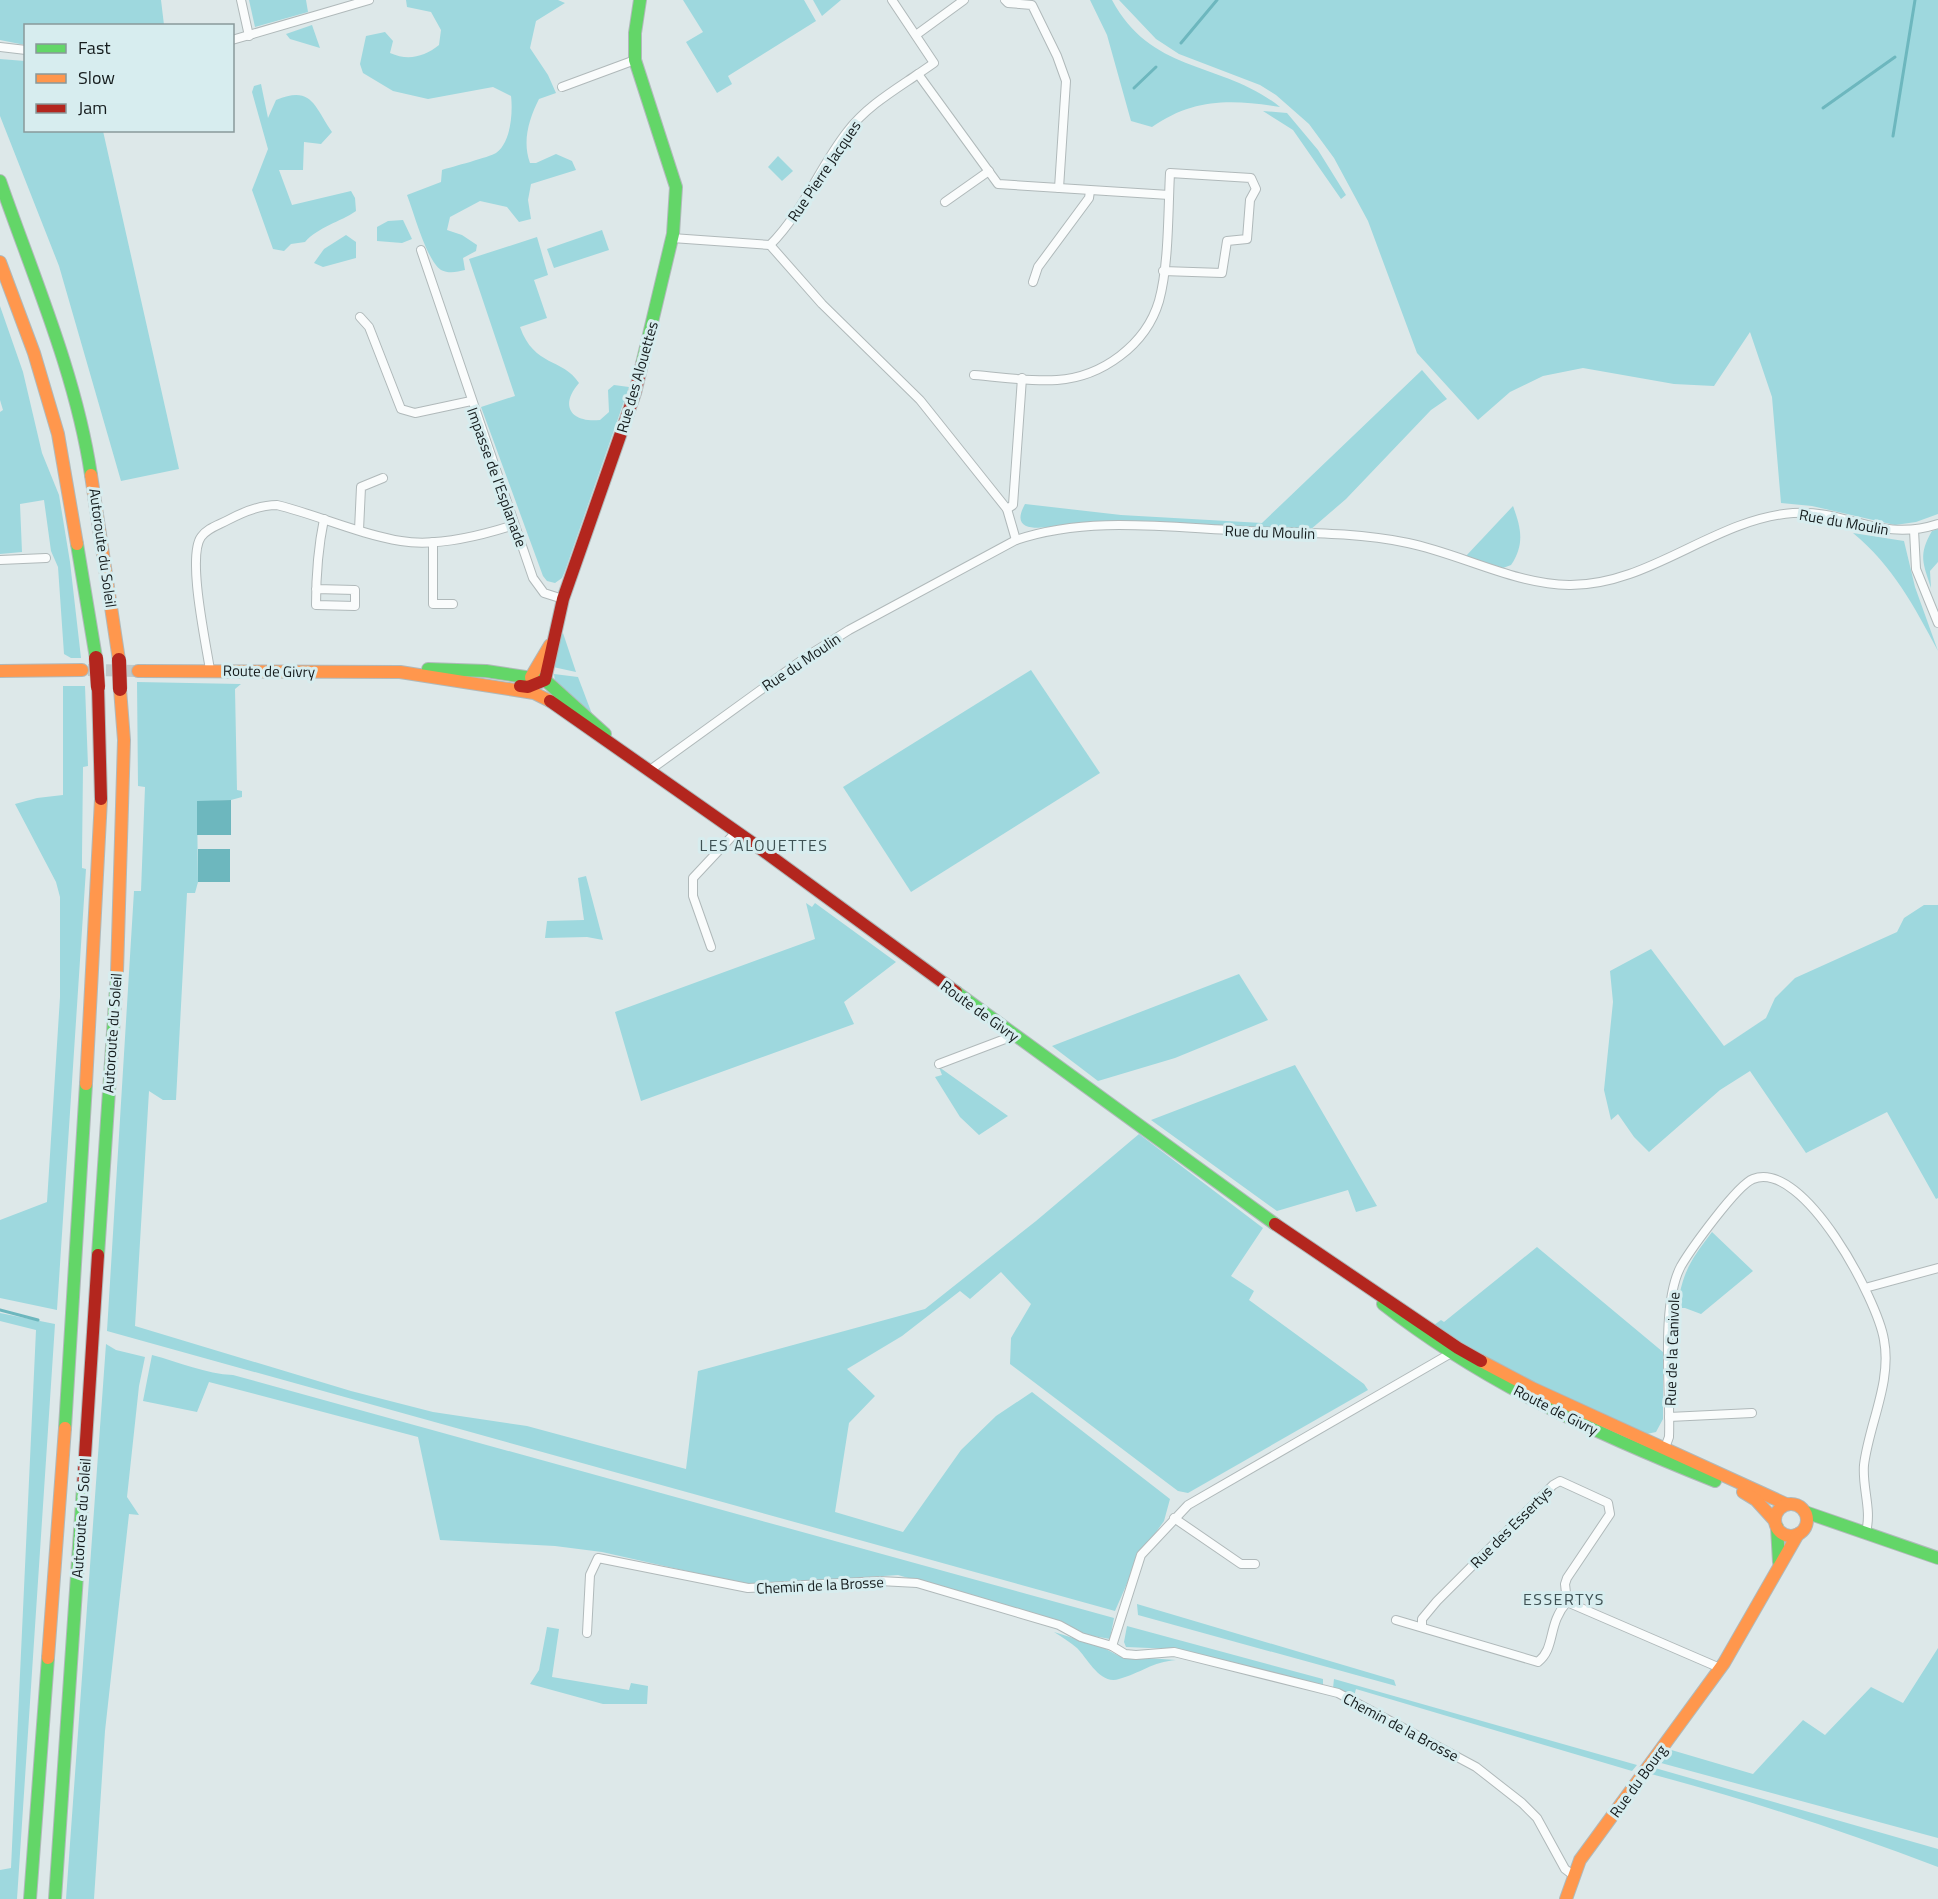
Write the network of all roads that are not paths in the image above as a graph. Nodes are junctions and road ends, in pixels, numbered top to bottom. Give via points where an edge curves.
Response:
1 (241, 0) edge
2 (369, 0) edge
3 (640, 0) edge
4 (892, 0) edge
5 (964, 0) edge
6 (1005, 0) edge
7 (916, 35) junction
8 (249, 36) junction
9 (234, 40) edge
10 (0, 47) edge
11 (24, 50) edge
12 (635, 60) junction
13 (918, 74) junction
14 (562, 87) dead end
15 (988, 171) junction
16 (0, 182) edge
17 (1059, 188) junction
18 (1090, 191) junction
19 (1169, 195) junction
20 (945, 202) dead end
21 (672, 238) junction
22 (770, 245) junction
23 (421, 250) dead end
24 (0, 262) edge
25 (1163, 271) junction
26 (1033, 282) dead end
27 (360, 317) dead end
28 (974, 375) dead end
29 (1022, 378) junction
30 (471, 401) junction
31 (383, 478) dead end
32 (1007, 509) junction
33 (324, 519) junction
34 (1938, 524) edge
35 (514, 525) junction
36 (359, 530) junction
37 (1914, 530) junction
38 (1016, 540) junction
39 (433, 542) junction
40 (46, 558) dead end
41 (0, 560) edge
42 (316, 589) junction
43 (562, 599) junction
44 (453, 604) dead end
45 (1938, 623) edge
46 (82, 670) tunnel mouth
47 (138, 670) tunnel mouth
48 (210, 670) junction
49 (0, 671) edge
50 (400, 672) junction
51 (536, 684) junction
52 (650, 770) junction
53 (736, 832) junction
54 (711, 947) dead end
55 (1013, 1036) junction
56 (939, 1064) dead end
57 (1938, 1268) edge
58 (1864, 1288) junction
59 (1454, 1351) junction
60 (1752, 1413) dead end
61 (1670, 1417) junction
62 (1662, 1455) junction
63 (1786, 1504) junction
64 (1805, 1512) junction
65 (1173, 1518) junction
66 (1776, 1524) junction
67 (1846, 1526) junction
68 (1802, 1531) junction
69 (1866, 1532) junction
70 (1938, 1558) edge
71 (1779, 1562) junction
72 (1255, 1564) dead end
73 (1566, 1602) junction
74 (1396, 1620) dead end
75 (1422, 1627) junction
76 (587, 1633) dead end
77 (1112, 1646) junction
78 (1720, 1668) junction
79 (1573, 1875) junction
80 (30, 1899) edge
81 (56, 1899) edge
82 (1566, 1899) edge

1 - 8 street
2 - 8 street
3 - 12 main road, Rue des Alouettes
4 - 7 street
5 - 7 street
6 - 17 street via 1032,5 1066,81
7 - 13 street via 934,63
8 - 9 street
10 - 11 street
12 - 14 street
12 - 21 main road, Rue des Alouettes via 676,187
13 - 15 street
13 - 22 street, Rue Pierre Jacques via 871,108 846,133 803,204
15 - 17 street via 998,184
15 - 20 street
16 - 81 main road, Autoroute du Soleil, bridge via 61,354 88,452 119,660 124,751 119,943
17 - 18 street
18 - 19 street
18 - 26 street via 1089,198 1038,267
19 - 25 street
19 - 25 street via 1170,173 1251,178 1256,189 1250,200 1246,239 1226,243 1222,273
21 - 22 street
21 - 43 main road, Rue des Alouettes via 635,393
22 - 32 street via 822,304 920,400
23 - 30 street
24 - 80 main road, Autoroute du Soleil, bridge via 34,353 58,434 96,658 101,789 72,1316
25 - 29 street via 1154,315 1121,356 1076,377
27 - 30 street, Impasse de l'Esplanade via 369,327 401,409 414,413
28 - 29 street
29 - 32 street via 1013,505
30 - 35 street, Impasse de l'Esplanade
31 - 36 street via 361,486
32 - 38 street
33 - 36 street
33 - 42 street via 316,561
33 - 48 street via 267,505 241,513 202,536 195,557
34 - 37 street, Rue du Moulin
35 - 39 street
35 - 43 street, Impasse de l'Esplanade via 538,587
36 - 39 street via 401,541
37 - 38 street, Rue du Moulin via 1880,530 1815,514 1778,515 1744,524 1616,578 1568,585 1524,577 1405,542 1343,535 1113,525 1040,531
37 - 45 street via 1916,569
38 - 52 street, Rue du Moulin via 819,649
39 - 44 street via 433,604
40 - 41 street
42 - 42 street via 316,605 355,606 355,590
43 - 51 main road, Rue des Alouettes via 554,639
46 - 49 main road
47 - 48 main road, Route de Givry
48 - 50 main road, Route de Givry
50 - 51 main road, Route de Givry via 465,681
50 - 51 main road, Route de Givry via 456,669
51 - 52 main road, Route de Givry via 600,728 612,742
52 - 53 main road, Route de Givry
53 - 54 street via 693,878 693,896
53 - 55 main road, Route de Givry
55 - 56 street
55 - 59 main road, Route de Givry via 1350,1276 1400,1319
57 - 58 street
58 - 61 street, Rue de la Canivole via 1824,1221 1796,1191 1765,1178 1754,1178 1740,1187 1681,1266 1674,1287
58 - 69 street, Rue de la Canivole via 1884,1339 1886,1363 1864,1467 1869,1512
59 - 62 main road, Route de Givry via 1473,1368 1588,1427
59 - 65 street via 1188,1505
60 - 61 street
61 - 62 street, Rue de la Canivole via 1669,1437
62 - 63 main road, Route de Givry
62 - 66 main road, Route de Givry via 1745,1493
63 - 64 main road via 1800,1506
63 - 66 main road via 1779,1509
64 - 67 main road
64 - 68 main road
65 - 72 street via 1241,1564
65 - 77 street via 1142,1555
66 - 68 main road via 1783,1534
66 - 71 main road, Rue du Bourg
67 - 68 main road via 1823,1525
67 - 69 main road
68 - 71 main road, Rue du Bourg
69 - 70 main road
71 - 78 main road, Rue du Bourg via 1754,1615
73 - 75 street, Rue des Essertys via 1552,1625 1547,1652 1538,1662
73 - 75 street, Rue des Essertys via 1567,1578 1611,1515 1608,1503 1560,1481 1437,1601 1422,1619
73 - 78 street
74 - 75 street, Rue des Essertys
76 - 77 street, Chemin de la Brosse via 590,1575 598,1558 748,1588 880,1581 917,1583 1059,1625 1081,1637
77 - 79 street, Chemin de la Brosse via 1125,1654 1174,1652 1338,1693 1476,1767 1537,1818 1565,1869
78 - 79 main road, Rue du Bourg
79 - 82 main road, Rue du Bourg

